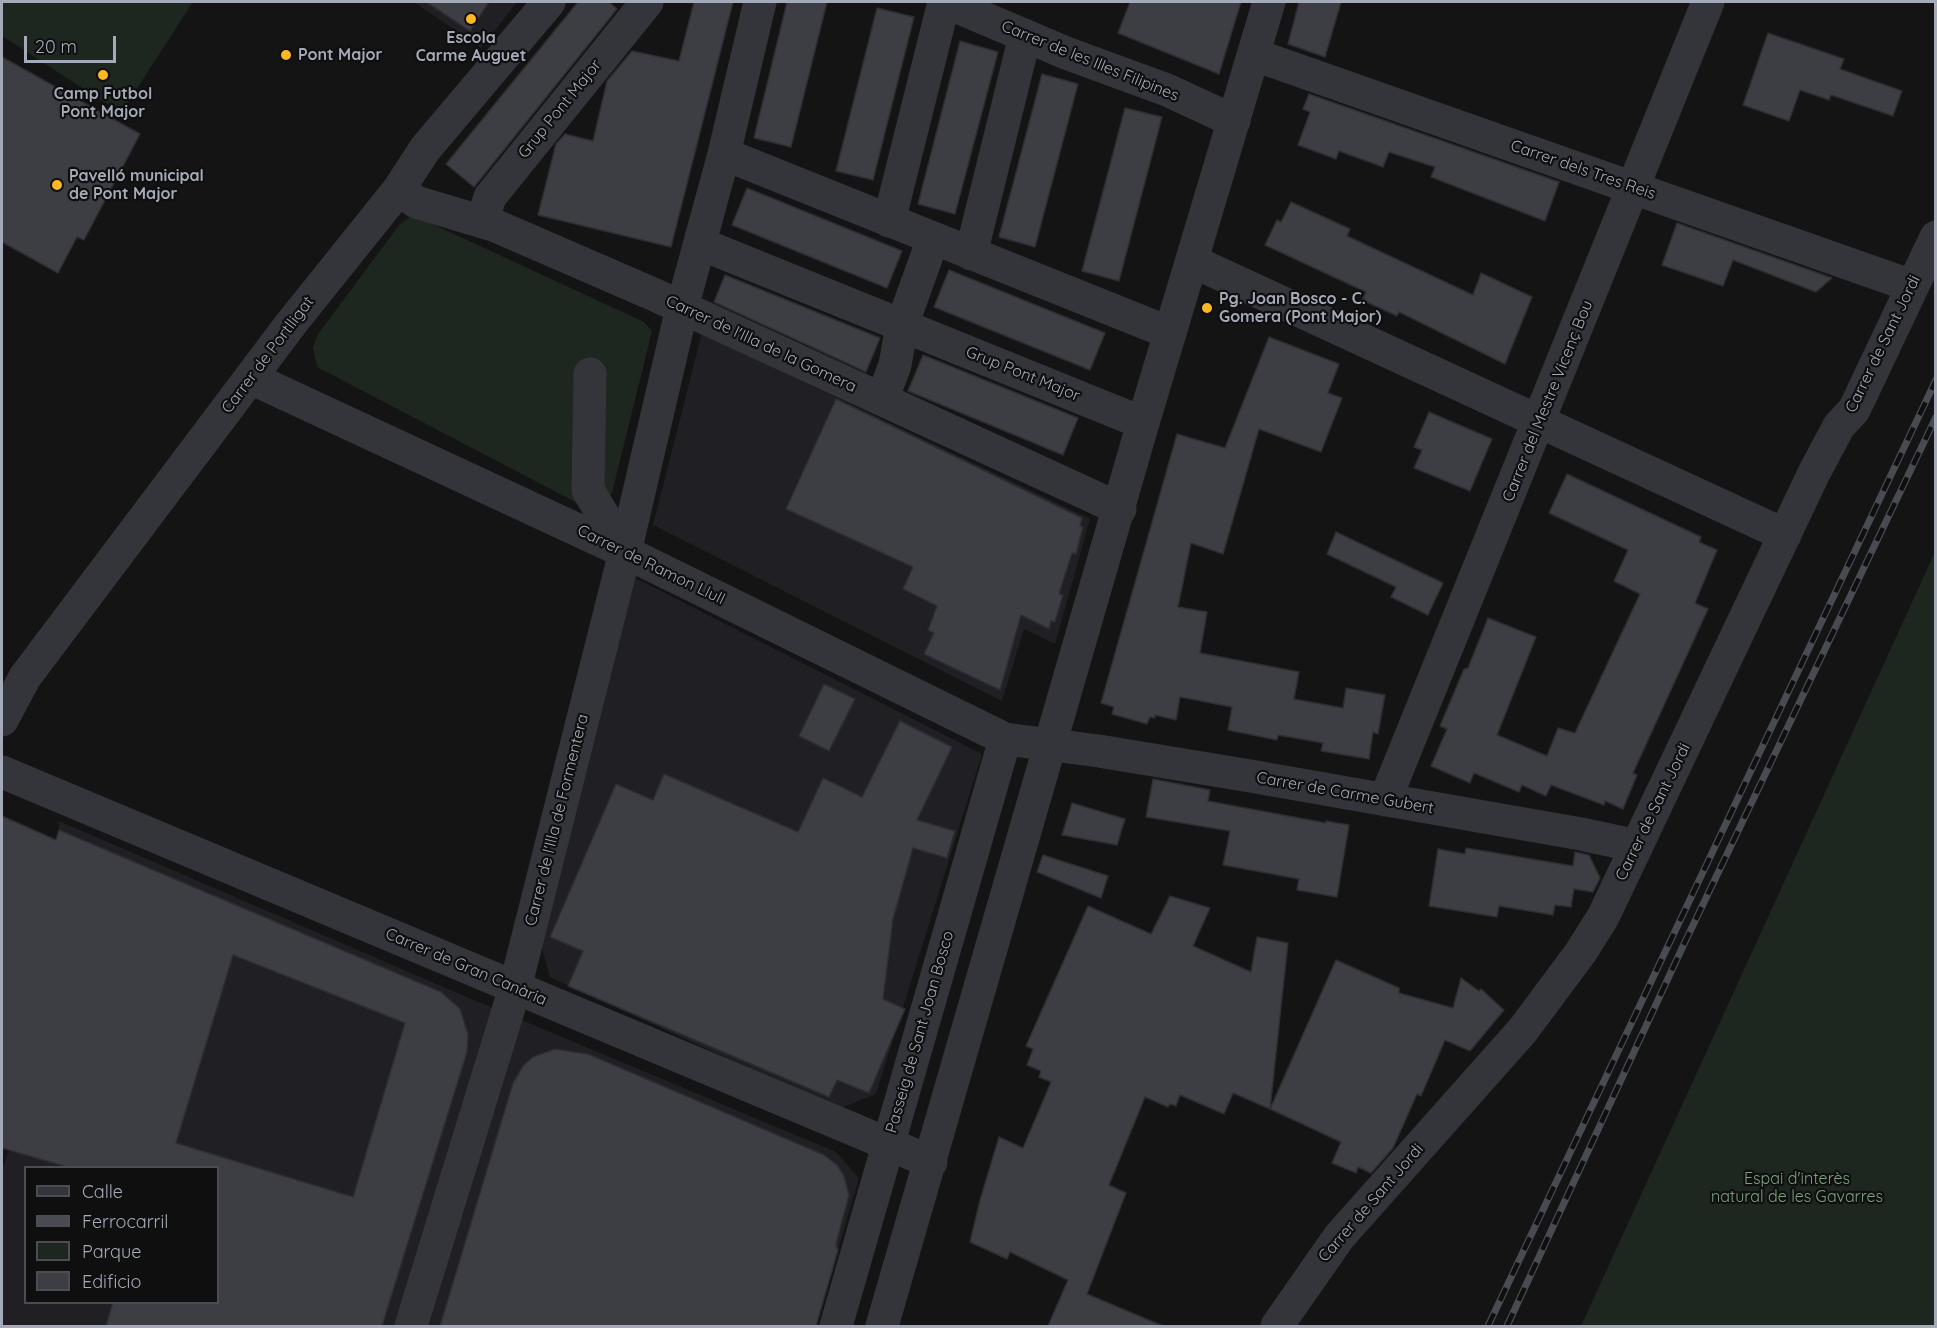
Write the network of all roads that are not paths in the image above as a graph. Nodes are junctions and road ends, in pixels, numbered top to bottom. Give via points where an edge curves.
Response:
1 (549, 2) edge
2 (647, 2) edge
3 (760, 2) edge
4 (945, 2) edge
5 (1269, 2) edge
6 (1708, 2) edge
7 (1025, 36) junction
8 (1255, 54) junction
9 (1234, 121) junction
10 (724, 154) junction
11 (1633, 188) junction
12 (399, 189) junction
13 (482, 221) junction
14 (889, 221) junction
15 (1935, 237) edge
16 (933, 239) junction
17 (701, 244) junction
18 (971, 254) junction
19 (1192, 261) junction
20 (1912, 286) junction
21 (681, 308) junction
22 (902, 324) junction
23 (1170, 333) junction
24 (590, 374) dead end
25 (251, 378) junction
26 (882, 399) junction
27 (1540, 421) junction
28 (1143, 423) junction
29 (1120, 509) junction
30 (1785, 535) junction
31 (624, 552) junction
32 (2, 720) edge
33 (1005, 739) junction
34 (1051, 744) junction
35 (2, 772) edge
36 (1385, 800) junction
37 (1637, 846) junction
38 (515, 988) junction
39 (887, 1144) junction
40 (931, 1162) junction
41 (411, 1326) edge
42 (836, 1326) edge
43 (882, 1326) edge
44 (1277, 1326) edge

1 - 12 street, Carrer de Portlligat via 425,149
2 - 13 street, Grup Pont Major via 490,197
3 - 10 street
4 - 7 street, Carrer de les Illes Filipines
4 - 14 street
5 - 8 street
6 - 11 street, Carrer del Mestre Vicenç Bou
7 - 9 street, Carrer de les Illes Filipines via 1167,90
7 - 18 street
8 - 9 street
8 - 11 street, Carrer dels Tres Reis
9 - 19 street
10 - 14 street
10 - 17 street
11 - 20 street, Carrer dels Tres Reis
11 - 27 street, Carrer del Mestre Vicenç Bou
12 - 13 street, Carrer de l'Illa de la Gomera via 416,202
12 - 25 street, Carrer de Portlligat
13 - 21 street, Carrer de l'Illa de la Gomera
14 - 16 street
15 - 20 street, Carrer de Sant Jordi
16 - 18 street
16 - 22 street
17 - 21 street
17 - 22 street, Grup Pont Major
18 - 23 street
19 - 23 street
19 - 27 street
20 - 30 street, Carrer de Sant Jordi via 1854,410 1839,426
21 - 26 street, Carrer de l'Illa de la Gomera
21 - 31 street, Carrer de l'Illa de Formentera
22 - 26 street via 895,365
22 - 28 street, Grup Pont Major
23 - 28 street
24 - 31 street via 588,490
25 - 31 street, Carrer de Ramon Llull
25 - 32 street, Carrer de Portlligat via 25,677
26 - 29 street, Carrer de l'Illa de la Gomera
27 - 30 street
27 - 36 street, Carrer del Mestre Vicenç Bou
28 - 29 street
29 - 34 street
30 - 37 street, Carrer de Sant Jordi
31 - 33 street, Carrer de Ramon Llull
31 - 38 street, Carrer de l'Illa de Formentera
33 - 34 street, Carrer de Ramon Llull
33 - 39 street, Passeig de Sant Joan Bosco
34 - 36 street, Carrer de Carme Gubert
34 - 40 street
35 - 38 street, Carrer de Gran Canària
36 - 37 street, Carrer de Carme Gubert
37 - 44 street, Carrer de Sant Jordi via 1603,917 1523,1030 1339,1237
38 - 39 street, Carrer de Gran Canària
38 - 41 street, Carrer de l'Illa de Formentera
39 - 40 street, Carrer de Gran Canària
39 - 42 street, Passeig de Sant Joan Bosco
40 - 43 street

